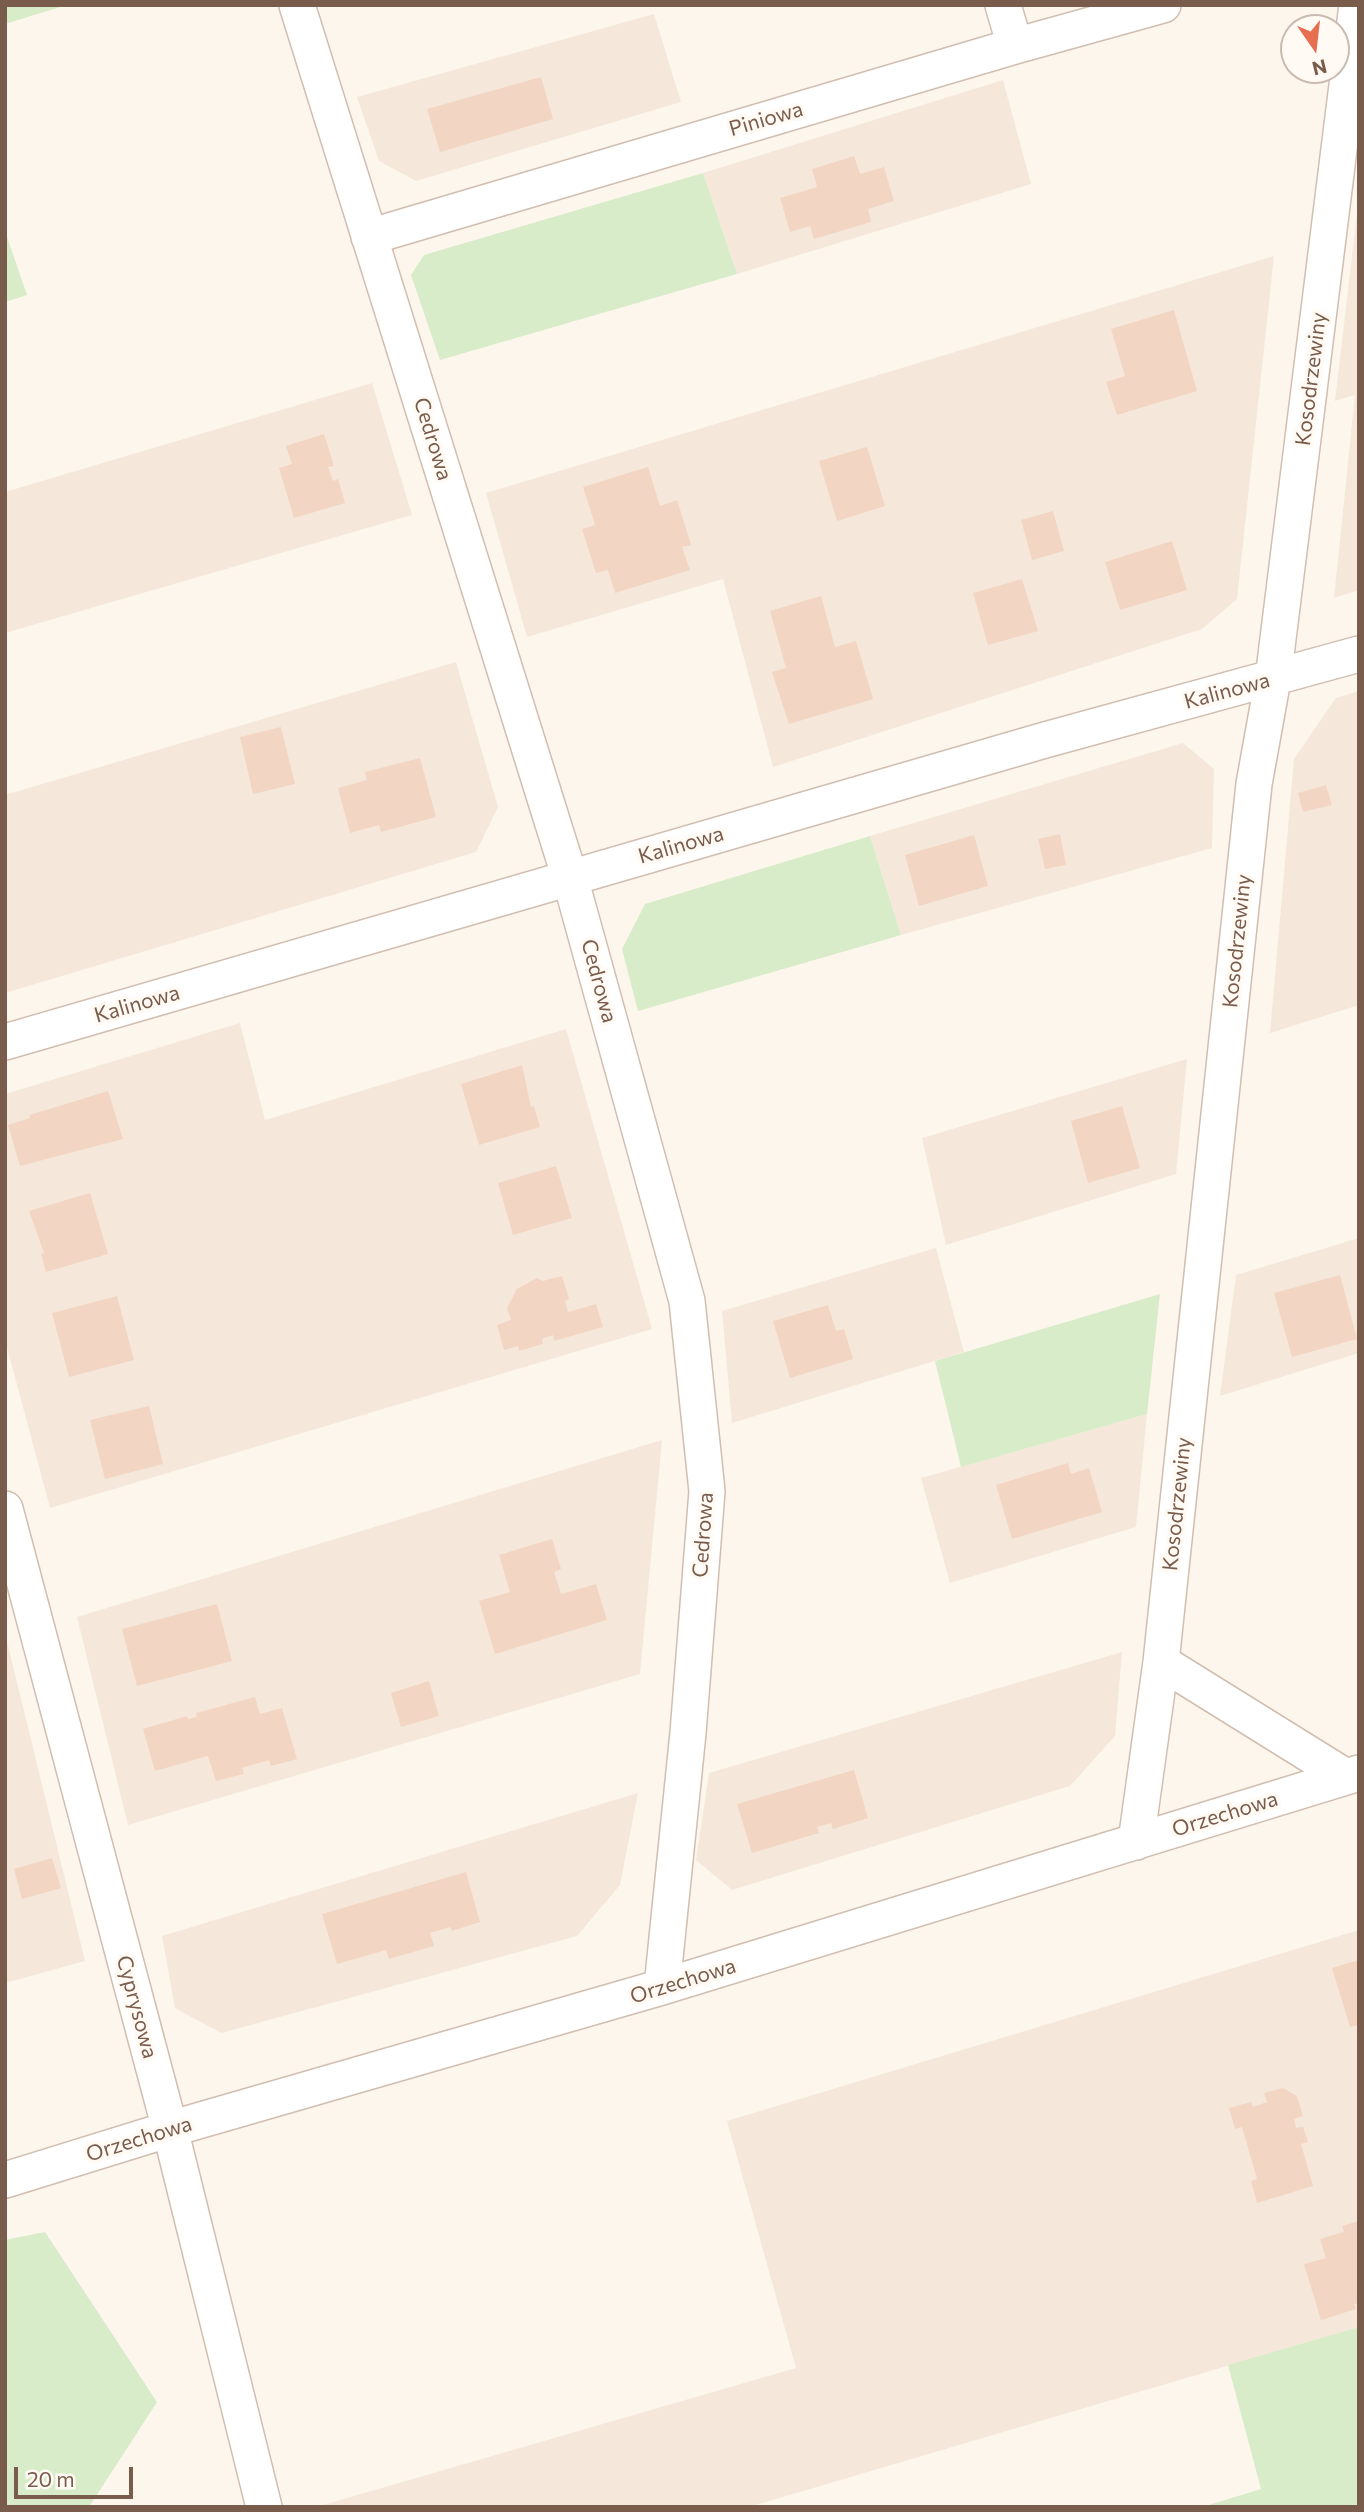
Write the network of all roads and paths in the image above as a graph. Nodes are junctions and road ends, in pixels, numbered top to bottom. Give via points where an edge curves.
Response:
1 (297, 5) edge
2 (1003, 5) edge
3 (1163, 5) edge
4 (1357, 5) edge
5 (1015, 46) junction
6 (369, 237) junction
7 (1359, 654) edge
8 (1273, 679) junction
9 (570, 878) junction
10 (5, 1042) edge
11 (5, 1509) edge
12 (1161, 1662) junction
13 (1352, 1775) edge
14 (1136, 1842) junction
15 (662, 1987) junction
16 (170, 2129) junction
17 (5, 2180) edge
18 (264, 2507) edge

1 - 6 street, Cedrowa
2 - 5 street
3 - 5 street, Piniowa
4 - 8 street, Kosodrzewiny
5 - 6 street, Piniowa
6 - 9 street, Cedrowa
7 - 8 street, Kalinowa
8 - 9 street, Kalinowa
8 - 12 street, Kosodrzewiny via 1254,784
9 - 10 street, Kalinowa
9 - 15 street, Cedrowa via 687,1301 707,1491
11 - 16 street, Cyprysowa
12 - 13 street
12 - 14 street, Kosodrzewiny
13 - 14 street, Orzechowa
14 - 15 street, Orzechowa
15 - 16 street, Orzechowa
16 - 17 street, Orzechowa
16 - 18 street, Cyprysowa

